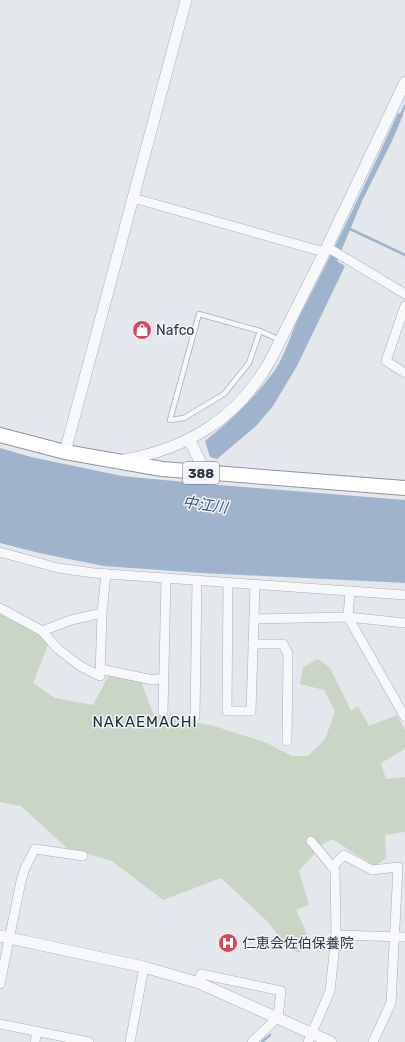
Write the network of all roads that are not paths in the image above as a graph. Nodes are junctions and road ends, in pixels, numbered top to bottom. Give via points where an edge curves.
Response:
1 (186, 0) edge
2 (405, 82) edge
3 (133, 198) junction
4 (328, 250) junction
5 (405, 294) edge
6 (405, 306) edge
7 (260, 331) junction
8 (280, 340) junction
9 (405, 373) edge
10 (0, 435) edge
11 (189, 439) junction
12 (65, 452) junction
13 (116, 462) junction
14 (206, 474) junction
15 (405, 488) edge
16 (0, 552) edge
17 (106, 574) junction
18 (166, 578) junction
19 (197, 580) junction
20 (228, 582) junction
21 (255, 585) junction
22 (350, 591) junction
23 (405, 595) edge
24 (0, 608) edge
25 (102, 612) junction
26 (348, 618) junction
27 (254, 619) junction
28 (405, 623) edge
29 (42, 631) junction
30 (253, 644) junction
31 (100, 669) junction
32 (164, 678) junction
33 (163, 712) dead end
34 (195, 717) dead end
35 (405, 717) edge
36 (287, 741) dead end
37 (311, 841) dead end
38 (82, 856) dead end
39 (332, 867) junction
40 (336, 935) junction
41 (5, 937) edge
42 (394, 937) junction
43 (405, 937) edge
44 (144, 967) junction
45 (199, 983) junction
46 (0, 984) edge
47 (278, 1017) junction
48 (0, 1024) edge
49 (37, 1031) junction
50 (310, 1038) edge
51 (60, 1039) edge
52 (35, 1042) edge
53 (89, 1042) edge
54 (130, 1042) edge
55 (252, 1042) edge
56 (331, 1042) edge
57 (373, 1042) edge

1 - 3 street
2 - 4 street
3 - 4 street
3 - 12 street
4 - 5 street
4 - 8 street
6 - 9 street via 386,361
7 - 7 lane via 249,363 224,394 184,418 170,420 199,314
7 - 8 lane
8 - 11 street via 265,370 250,390 211,427
10 - 12 highway, 388
11 - 13 street via 151,455
11 - 14 street
12 - 13 highway, 388
13 - 14 highway, 388
14 - 15 highway, 388
16 - 17 street via 58,568
17 - 18 street
17 - 25 street
18 - 19 street
18 - 32 street
19 - 20 street
19 - 34 street
20 - 21 street
20 - 30 street via 226,711 251,711
21 - 22 street
21 - 27 street
22 - 23 street
22 - 26 street
24 - 29 street
25 - 29 street
25 - 31 street
26 - 27 street
26 - 28 street
26 - 35 street
27 - 30 street
29 - 31 street via 58,649 80,666 100,676
30 - 36 street via 284,644 288,654
31 - 32 street via 153,680
32 - 33 street
37 - 39 street
38 - 41 street via 35,849 25,868
39 - 40 street via 335,870
39 - 42 street via 344,855 372,870 398,867
40 - 42 street
40 - 50 street via 330,991
41 - 44 street
41 - 46 street
42 - 43 street
42 - 57 street via 391,1003
44 - 45 street
44 - 54 street
45 - 47 street
45 - 47 street via 201,974 281,991
47 - 50 street
47 - 55 street
48 - 49 street
49 - 51 street
49 - 52 street
50 - 56 street
51 - 53 street

